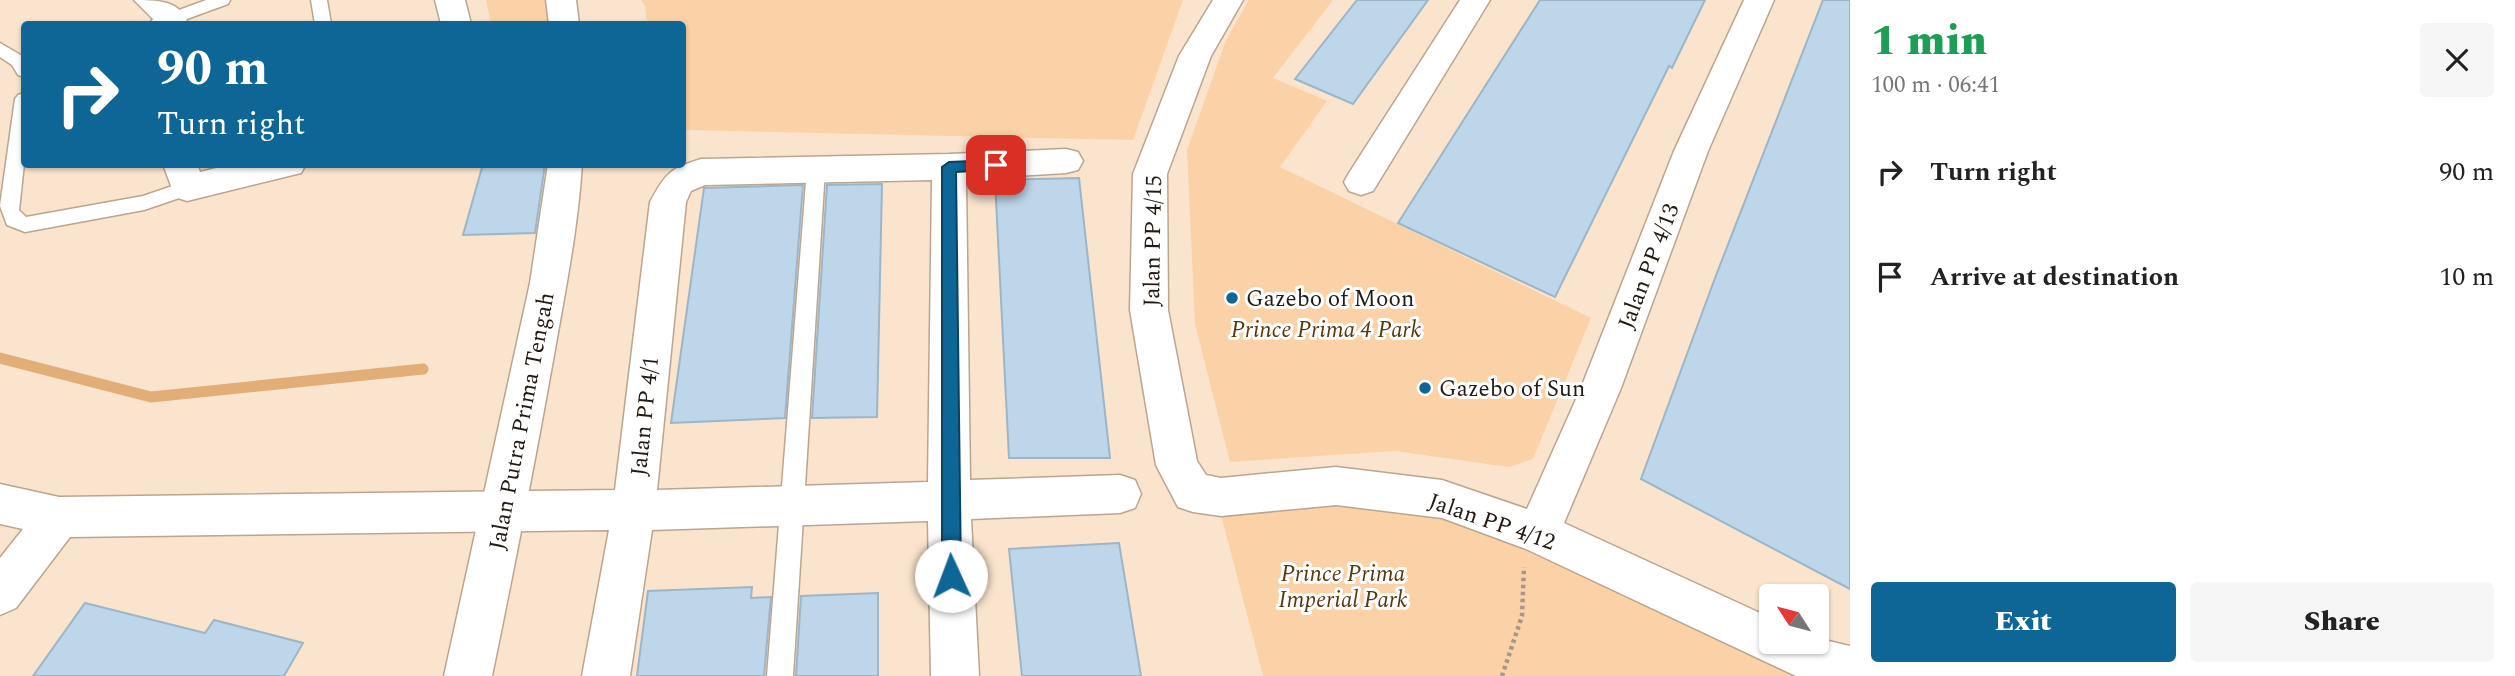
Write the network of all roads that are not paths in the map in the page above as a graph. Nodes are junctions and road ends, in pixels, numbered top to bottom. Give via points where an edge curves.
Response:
1 (222, 0) edge
2 (319, 0) edge
3 (450, 0) edge
4 (561, 0) edge
5 (1228, 0) edge
6 (1475, 0) edge
7 (1759, 0) edge
8 (163, 17) edge
9 (322, 21) edge
10 (456, 21) edge
11 (564, 21) edge
12 (0, 49) edge
13 (21, 66) edge
14 (21, 121) edge
15 (1066, 161) dead end
16 (949, 167) junction
17 (254, 168) edge
18 (565, 168) edge
19 (816, 170) junction
20 (183, 176) edge
21 (1360, 182) dead end
22 (1193, 493) joint
23 (1120, 494) dead end
24 (949, 501) junction
25 (0, 503) edge
26 (790, 507) junction
27 (505, 510) junction
28 (634, 510) junction
29 (59, 517) junction
30 (1531, 544) junction
31 (0, 593) edge
32 (1759, 637) edge
33 (1799, 654) edge
34 (1850, 669) edge
35 (468, 676) edge
36 (606, 676) edge
37 (780, 676) edge
38 (954, 676) edge

1 - 8 lane
2 - 9 lane
3 - 10 street
4 - 11 street
5 - 22 street, Jalan PP 4/15 via 1195,56 1150,174 1149,310 1177,465
6 - 21 street
7 - 30 street, Jalan PP 4/13 via 1691,151 1601,388
12 - 13 lane
14 - 20 lane via 9,210 14,220 25,225 144,202
15 - 16 street
16 - 19 street
16 - 24 street
17 - 20 street
18 - 27 street, Jalan Putra Prima Tengah via 564,194
19 - 26 lane
19 - 28 street, Jalan PP 4/1 via 701,172 679,182 668,202
22 - 30 street, Jalan PP 4/12 via 1221,497 1336,486 1442,499
23 - 24 street
24 - 26 street
24 - 38 street
25 - 29 street
26 - 28 street
26 - 37 lane
27 - 28 street
27 - 29 street
27 - 35 street, Jalan Putra Prima Tengah
28 - 36 street, Jalan PP 4/1
29 - 31 street
30 - 32 street, Jalan PP 4/12
33 - 34 street, Jalan PP 4/12

